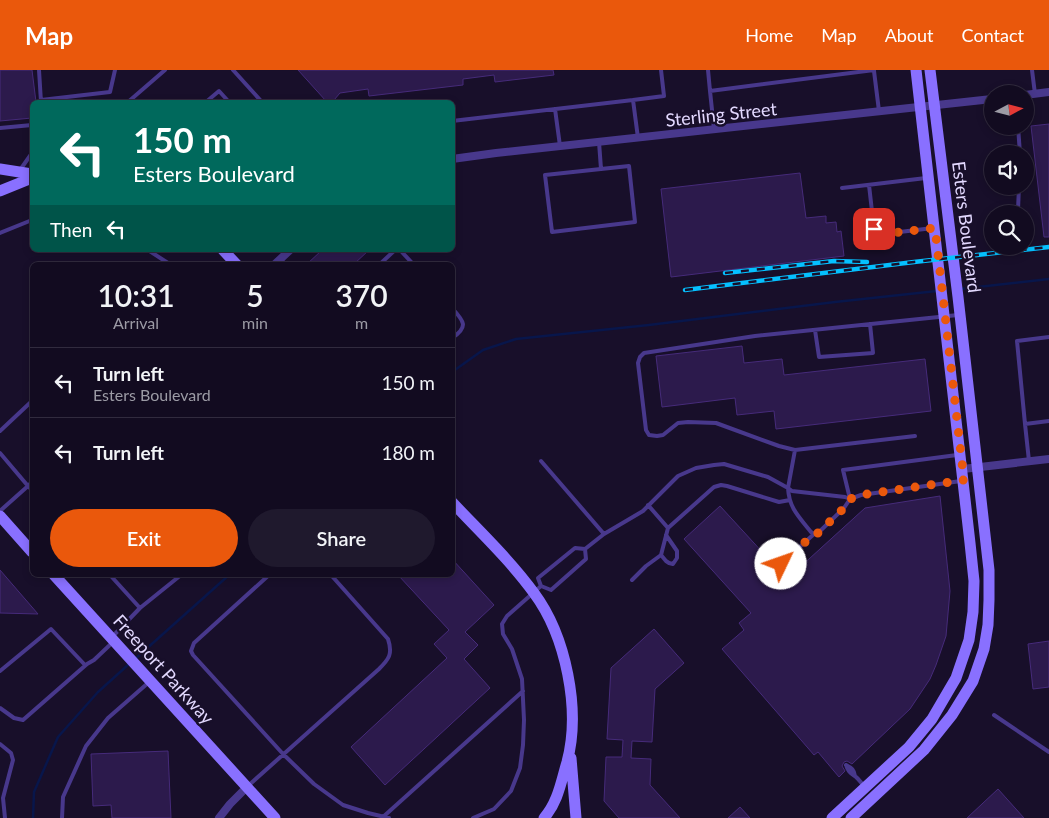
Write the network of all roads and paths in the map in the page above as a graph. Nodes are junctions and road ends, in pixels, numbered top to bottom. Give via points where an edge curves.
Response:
1 (39, 70) edge
2 (115, 70) edge
3 (164, 70) edge
4 (234, 70) edge
5 (661, 70) edge
6 (708, 70) edge
7 (874, 70) edge
8 (916, 70) edge
9 (930, 70) edge
10 (1032, 70) edge
11 (710, 91) junction
12 (1049, 92) edge
13 (1035, 94) joint
14 (41, 100) edge
15 (49, 100) edge
16 (130, 100) edge
17 (208, 100) edge
18 (227, 100) edge
19 (260, 100) edge
20 (632, 100) junction
21 (984, 100) edge
22 (934, 106) junction
23 (921, 107) junction
24 (555, 109) junction
25 (879, 112) junction
26 (455, 121) edge
27 (30, 125) edge
28 (0, 128) edge
29 (714, 129) junction
30 (638, 138) junction
31 (599, 142) junction
32 (560, 146) junction
33 (30, 157) edge
34 (455, 159) edge
35 (0, 169) edge
36 (601, 169) junction
37 (18, 172) junction
38 (30, 175) edge
39 (30, 177) edge
40 (929, 178) junction
41 (868, 185) junction
42 (842, 188) dead end
43 (0, 191) edge
44 (30, 221) edge
45 (935, 228) junction
46 (0, 233) edge
47 (151, 252) edge
48 (225, 252) edge
49 (393, 252) edge
50 (402, 252) edge
51 (166, 262) edge
52 (234, 262) edge
53 (382, 262) edge
54 (411, 262) edge
55 (455, 311) edge
56 (960, 314) junction
57 (944, 316) junction
58 (870, 324) junction
59 (815, 330) junction
60 (455, 336) edge
61 (1049, 337) edge
62 (30, 404) edge
63 (1049, 421) edge
64 (1025, 424) junction
65 (0, 431) edge
66 (915, 436) dead end
67 (795, 450) junction
68 (0, 453) edge
69 (960, 454) junction
70 (1049, 459) edge
71 (541, 460) dead end
72 (1029, 461) junction
73 (977, 467) junction
74 (963, 475) junction
75 (28, 486) joint
76 (788, 488) junction
77 (850, 499) junction
78 (790, 500) junction
79 (455, 505) edge
80 (648, 505) junction
81 (0, 510) edge
82 (0, 516) edge
83 (668, 528) junction
84 (604, 534) junction
85 (814, 534) junction
86 (666, 535) junction
87 (585, 549) junction
88 (30, 550) edge
89 (661, 555) junction
90 (781, 564) dead end
91 (56, 577) edge
92 (112, 577) edge
93 (179, 577) edge
94 (267, 577) edge
95 (333, 577) edge
96 (632, 580) dead end
97 (537, 589) junction
98 (140, 608) junction
99 (113, 639) junction
100 (85, 665) junction
101 (0, 671) edge
102 (146, 677) junction
103 (523, 691) junction
104 (0, 708) edge
105 (994, 715) dead end
106 (0, 744) edge
107 (571, 749) junction
108 (1049, 752) edge
109 (283, 754) junction
110 (855, 776) dead end
111 (247, 787) junction
112 (865, 787) junction
113 (383, 817) junction
114 (5, 818) edge
115 (62, 818) edge
116 (219, 818) edge
117 (275, 818) edge
118 (389, 818) edge
119 (473, 818) edge
120 (544, 818) edge
121 (576, 818) edge
122 (832, 818) edge
123 (851, 818) edge

1 - 14 lane
2 - 15 lane via 110,92
3 - 16 lane
4 - 19 lane
5 - 20 lane via 664,96
6 - 11 lane
7 - 11 lane
7 - 25 lane
8 - 23 main road, Esters Boulevard
9 - 22 main road, Esters Boulevard
10 - 13 lane
11 - 29 lane
12 - 13 street
17 - 18 lane via 219,91
20 - 24 lane
20 - 30 lane
21 - 22 street, Sterling Street
22 - 23 street, Sterling Street
22 - 56 main road, Esters Boulevard
23 - 25 street, Sterling Street
23 - 40 main road, Esters Boulevard
24 - 26 lane
24 - 32 lane
25 - 29 street, Sterling Street
27 - 28 lane
29 - 30 street, Sterling Street
30 - 31 street, Sterling Street
31 - 32 street, Sterling Street
31 - 36 lane
32 - 34 street, Sterling Street
33 - 37 lane
35 - 37 main road
36 - 36 lane via 545,175 552,232 635,222 629,166
37 - 38 main road
39 - 43 main road
40 - 41 lane
40 - 45 main road, Esters Boulevard
41 - 42 lane
41 - 45 lane via 874,229 883,234
44 - 46 lane
45 - 57 main road, Esters Boulevard
47 - 51 lane
48 - 52 main road
49 - 53 lane
50 - 54 lane
55 - 60 lane via 464,325
56 - 57 lane
56 - 73 main road, Esters Boulevard
57 - 58 lane
57 - 69 main road, Esters Boulevard
58 - 59 lane
58 - 59 lane via 873,353 819,357
59 - 67 lane via 644,354 638,363 648,435 663,435 678,423 716,423
61 - 64 lane via 1017,341
62 - 65 lane
63 - 64 lane
64 - 72 lane
66 - 67 lane
67 - 76 lane
68 - 75 lane
69 - 74 main road, Esters Boulevard
69 - 77 lane via 843,470
70 - 72 street
71 - 84 lane
72 - 73 street
73 - 74 street
73 - 123 main road, Esters Boulevard via 990,600 984,649 973,681 952,715 924,750
74 - 77 lane
74 - 112 main road, Esters Boulevard via 974,581 969,640 956,678 932,719 909,747
75 - 81 lane
76 - 77 lane
76 - 78 lane
76 - 80 lane via 768,477 724,464 714,465 678,476
77 - 85 lane
78 - 83 lane via 779,502 720,485
78 - 85 lane via 793,509
79 - 97 main road
80 - 83 lane
80 - 84 lane
82 - 88 main road
83 - 86 lane
84 - 87 lane
85 - 90 lane
86 - 89 lane
86 - 89 lane via 677,558 673,564
87 - 97 lane via 575,548 538,578
87 - 97 lane via 586,559 550,590
89 - 96 lane
91 - 99 main road, Freeport Parkway
92 - 98 lane
93 - 98 lane
94 - 109 lane via 194,643 191,650
95 - 109 lane via 388,639 390,657
97 - 103 lane via 506,616 502,624 503,634 522,678
97 - 107 main road via 568,674 572,708
98 - 99 lane
99 - 100 lane
99 - 102 main road, Freeport Parkway
100 - 101 lane via 51,629
100 - 104 lane via 23,720
102 - 111 main road, Freeport Parkway
102 - 115 lane via 86,746 63,797
103 - 113 lane
103 - 119 lane via 523,745 520,768 511,791 494,809
105 - 108 lane
106 - 114 lane via 11,753 13,760 4,798
107 - 120 main road via 558,795
107 - 121 main road
109 - 111 lane
109 - 113 lane via 314,784 343,805
110 - 112 lane
111 - 116 street
111 - 117 main road, Freeport Parkway
112 - 122 main road, Esters Boulevard
113 - 118 lane

